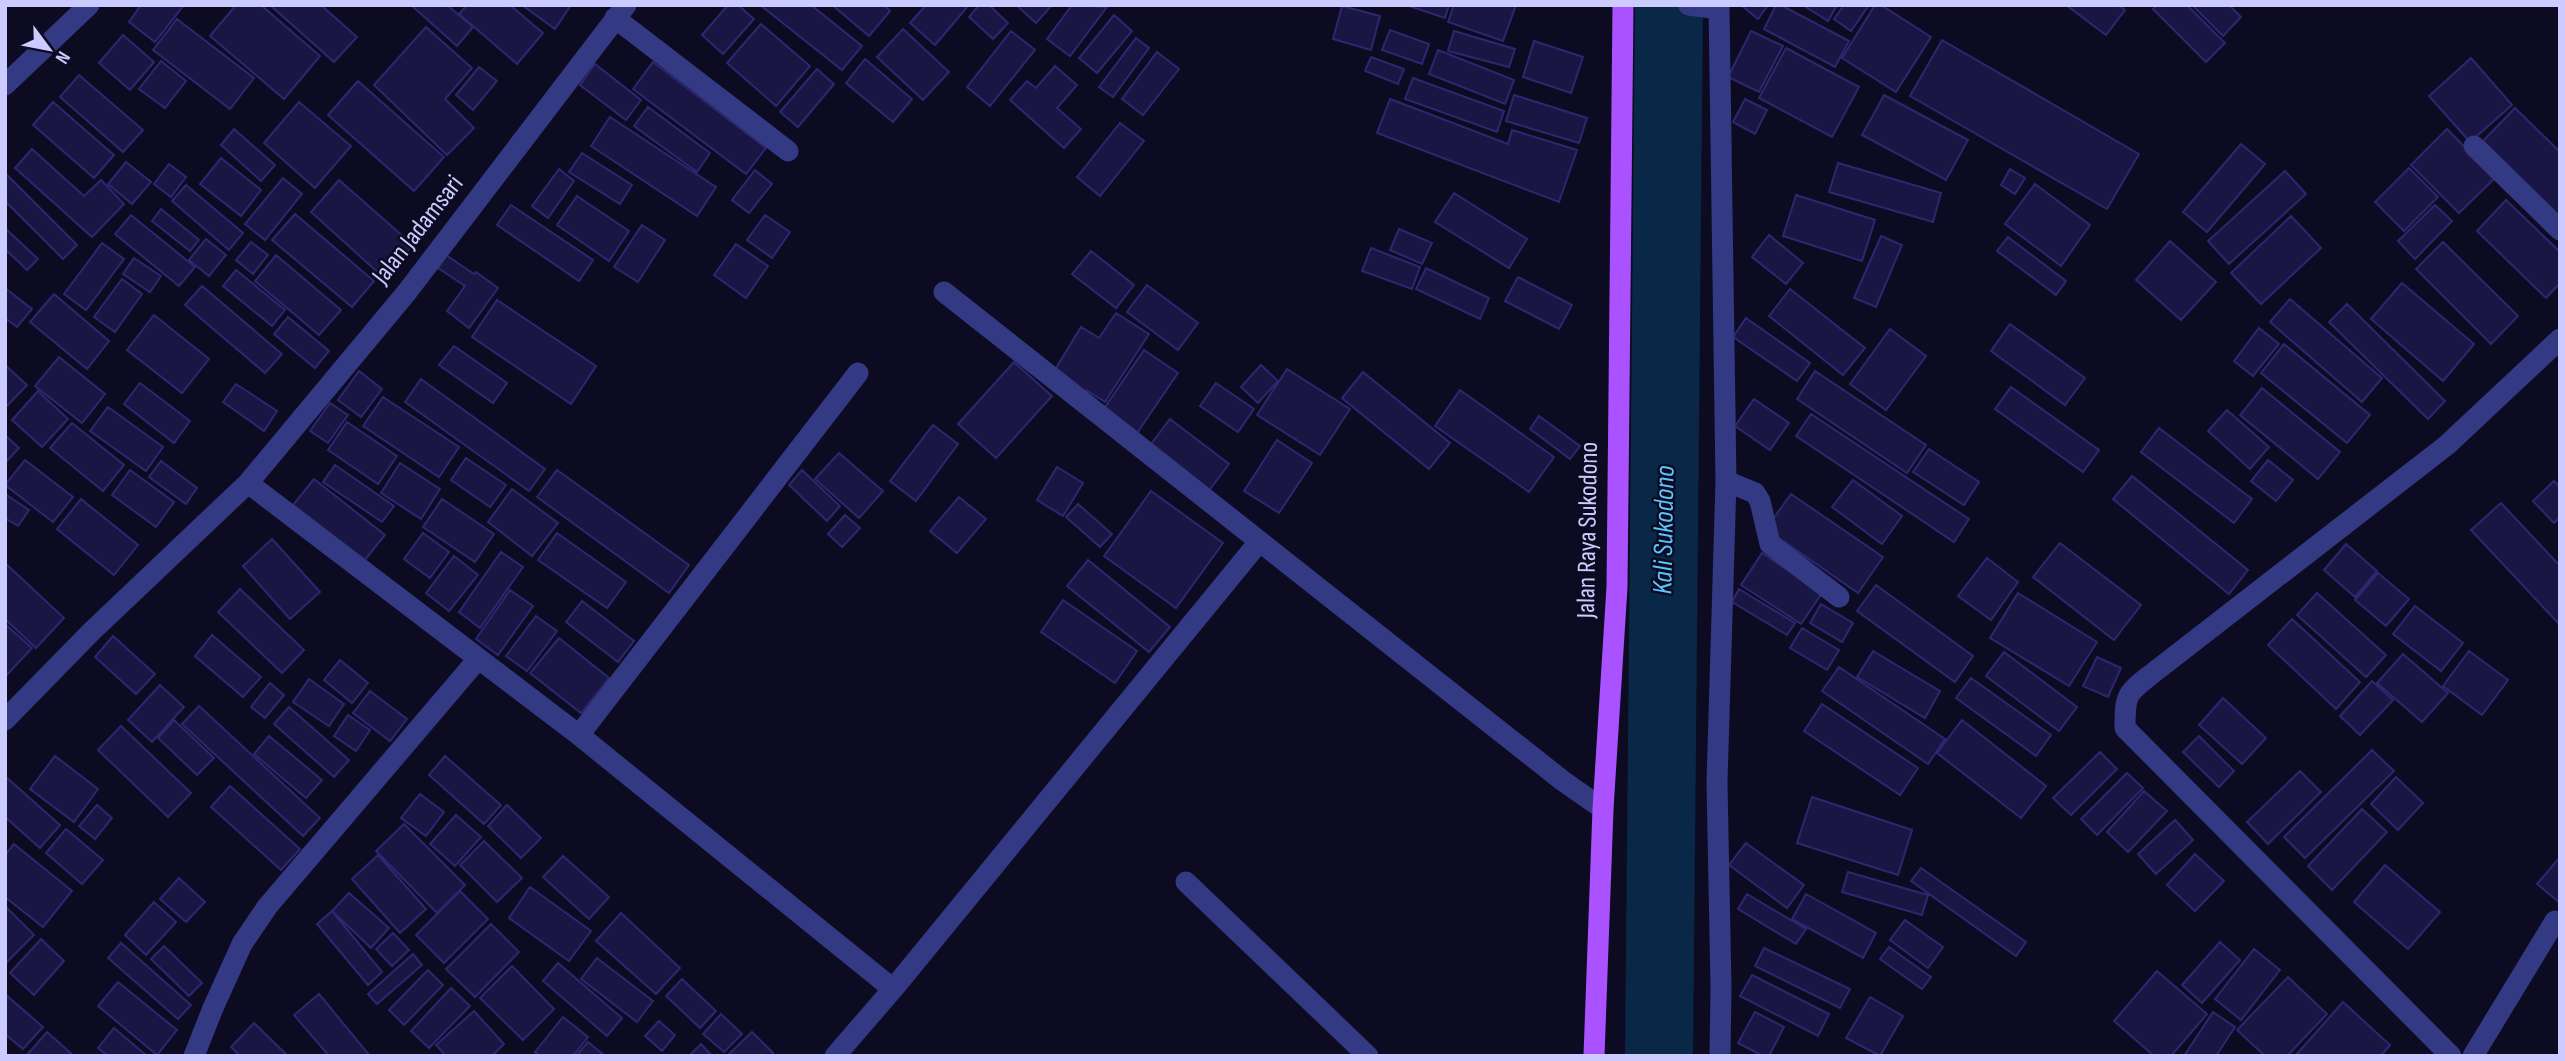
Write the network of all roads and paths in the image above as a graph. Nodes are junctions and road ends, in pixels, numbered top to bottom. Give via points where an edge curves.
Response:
1 (89, 5) edge
2 (1623, 5) edge
3 (1689, 5) edge
4 (1696, 6) edge
5 (1719, 7) edge
6 (621, 12) edge
7 (5, 85) edge
8 (2474, 146) dead end
9 (788, 151) dead end
10 (2560, 230) edge
11 (944, 292) dead end
12 (2560, 339) edge
13 (858, 373) dead end
14 (1726, 481) junction
15 (248, 482) junction
16 (1259, 542) junction
17 (1839, 597) dead end
18 (478, 659) junction
19 (5, 720) edge
20 (579, 735) junction
21 (1603, 809) junction
22 (1186, 882) dead end
23 (2555, 921) dead end
24 (893, 989) junction
25 (194, 1056) edge
26 (835, 1056) edge
27 (1368, 1056) edge
28 (1594, 1056) edge
29 (1720, 1056) edge
30 (2451, 1056) edge
31 (2473, 1056) edge

1 - 7 street
2 - 21 main road, Jalan Raya Sukodono via 1617,587
3 - 4 street
4 - 5 street
5 - 14 street
6 - 9 street
6 - 15 street, Jalan Jadamsari via 407,292
8 - 10 street
11 - 16 street
12 - 30 street via 2447,445 2153,673 2125,700 2125,728
13 - 20 street
14 - 17 street via 1755,493 1770,544
14 - 29 street via 1717,783
15 - 18 street
15 - 19 street, Jalan Jadamsari
16 - 21 street
16 - 24 street
18 - 20 street
18 - 25 street via 267,906 242,944
20 - 24 street
21 - 28 main road, Jalan Raya Sukodono
22 - 27 street
23 - 31 street
24 - 26 street

